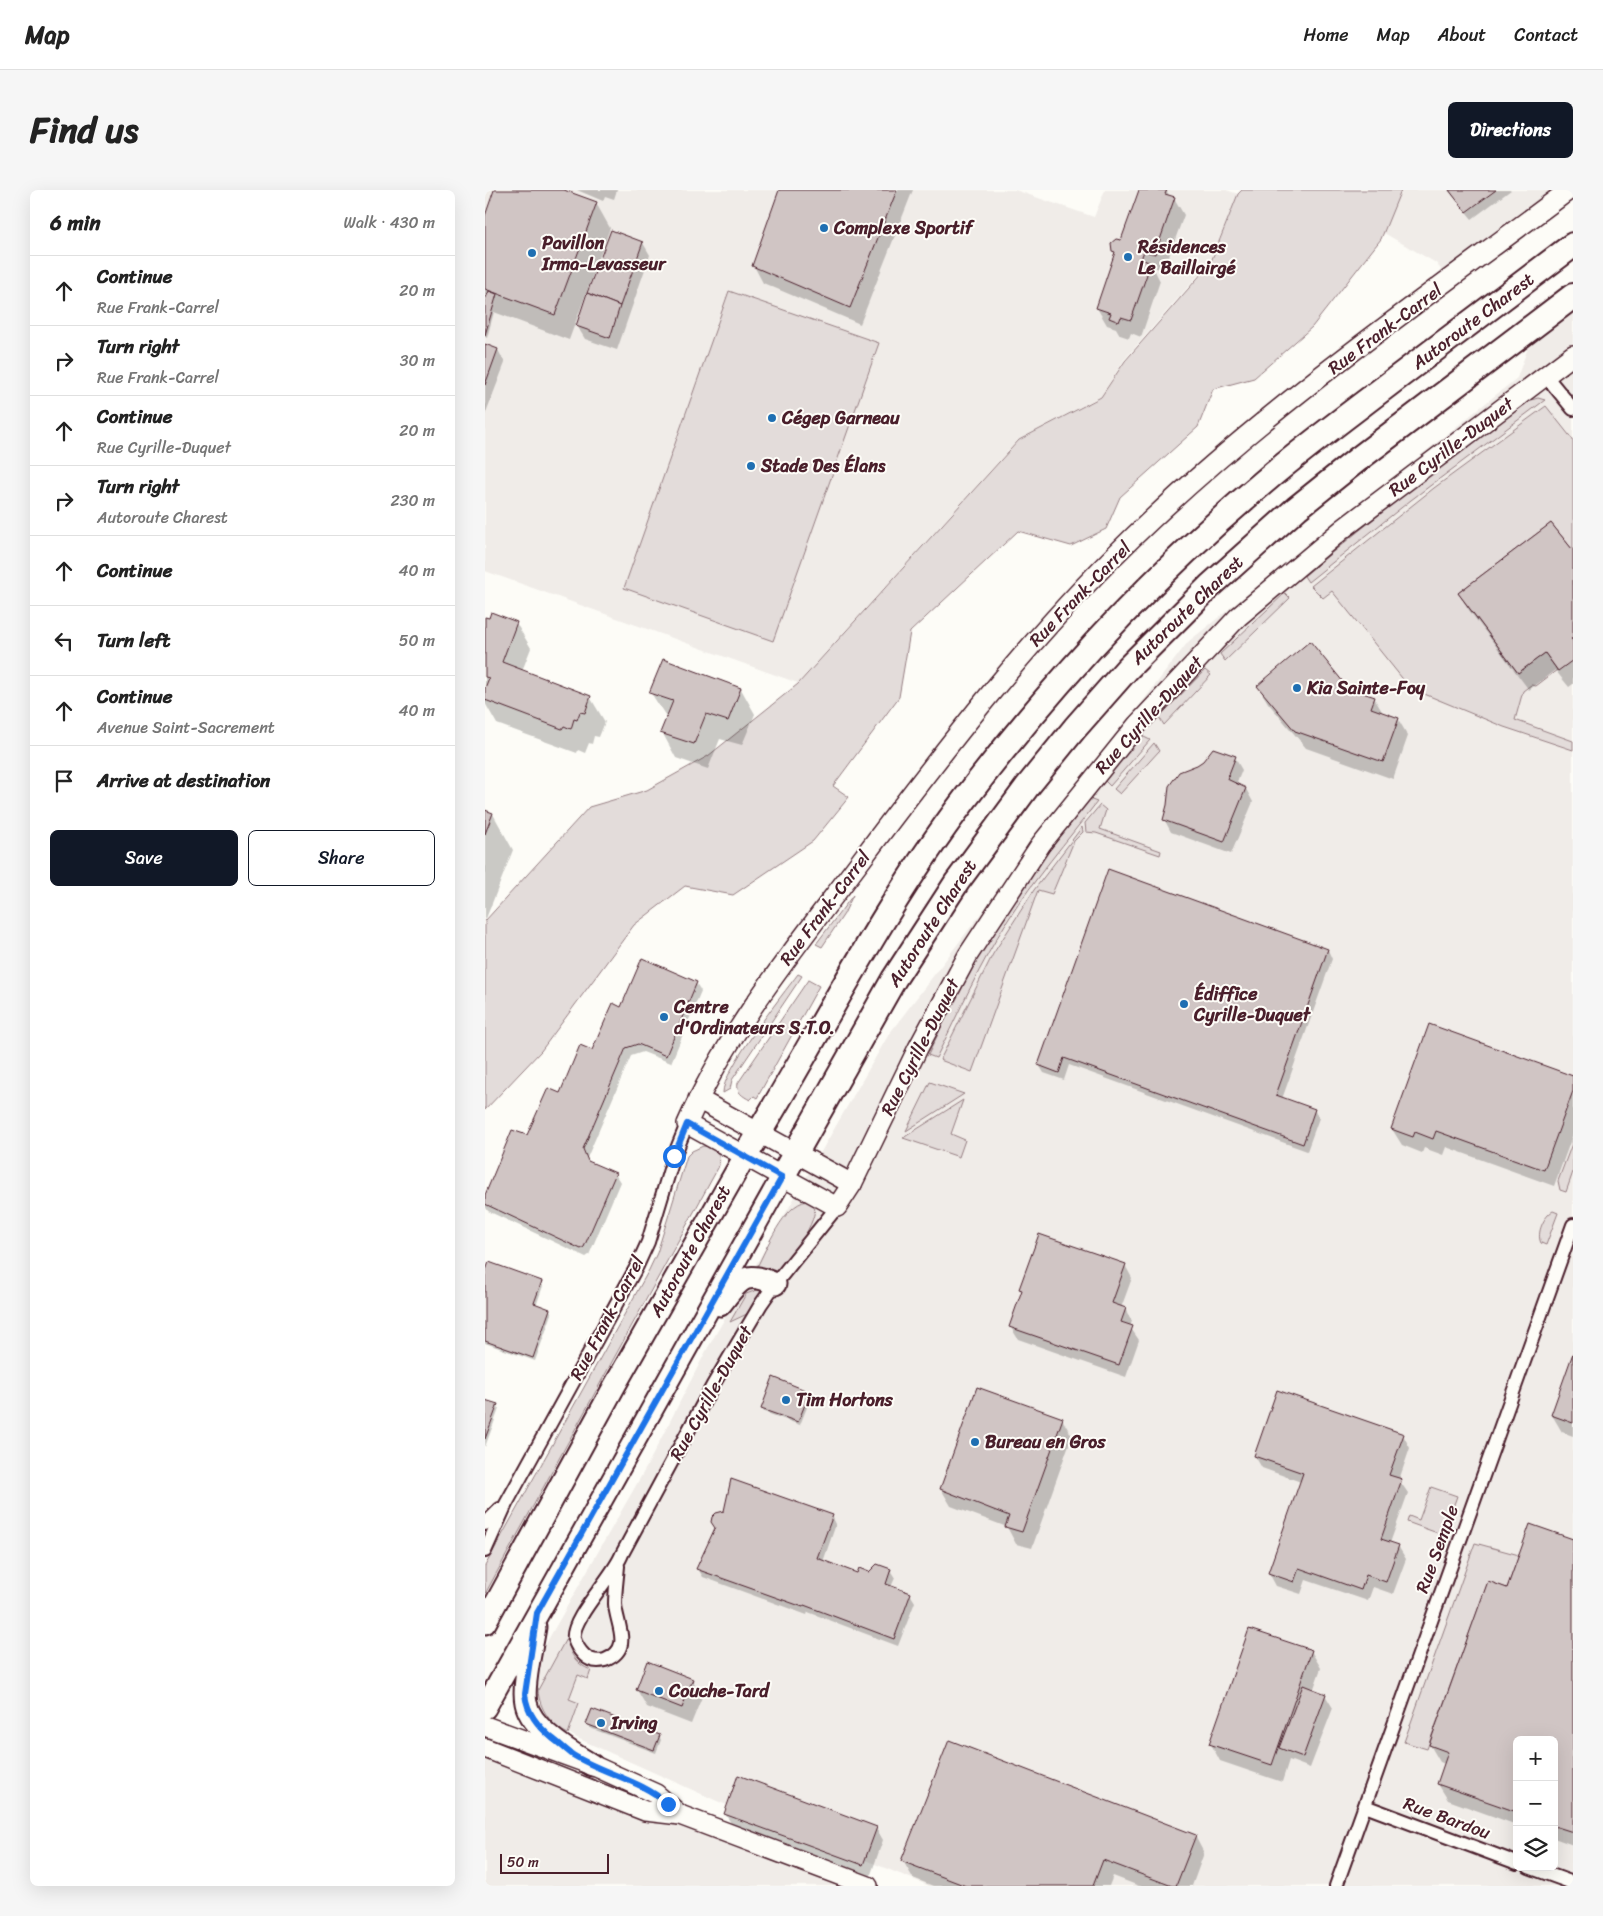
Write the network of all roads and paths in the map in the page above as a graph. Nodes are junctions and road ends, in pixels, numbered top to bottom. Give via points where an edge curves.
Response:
1 (1569, 190) edge
2 (1573, 245) edge
3 (1573, 296) edge
4 (1573, 356) edge
5 (1546, 376) junction
6 (1573, 409) edge
7 (698, 1099) junction
8 (687, 1124) junction
9 (759, 1133) junction
10 (796, 1153) junction
11 (745, 1156) junction
12 (782, 1177) junction
13 (852, 1184) junction
14 (837, 1207) junction
15 (1573, 1225) edge
16 (775, 1284) junction
17 (694, 1335) junction
18 (506, 1504) junction
19 (485, 1524) edge
20 (485, 1552) edge
21 (618, 1566) junction
22 (537, 1613) junction
23 (485, 1623) edge
24 (485, 1708) edge
25 (485, 1726) edge
26 (485, 1748) edge
27 (592, 1764) junction
28 (1365, 1806) junction
29 (680, 1815) junction
30 (1513, 1861) edge
31 (1540, 1871) edge
32 (1573, 1883) edge
33 (868, 1886) edge
34 (1336, 1886) edge

1 - 7 street, Rue Frank-Carrel via 1254,430 1199,475 1087,584 1029,646 947,746 768,985 732,1037
2 - 9 highway, Autoroute Charest via 1265,481 1169,568 1081,659 1010,741 939,835 854,967
3 - 10 highway, Autoroute Charest via 1297,508 1189,606 1127,669 1027,787 957,882 889,987
4 - 5 street, Rue Cyrille-Duquet
5 - 6 street
5 - 13 street, Rue Cyrille-Duquet via 1344,528 1238,617 1137,725 1041,844 968,955 918,1048
7 - 8 street, Rue Frank-Carrel
7 - 9 street
8 - 11 street
8 - 18 street, Rue Frank-Carrel via 637,1266
9 - 10 street
9 - 11 highway, Autoroute Charest
10 - 12 highway, Autoroute Charest
10 - 13 street
11 - 12 street
11 - 23 main road, Autoroute Charest
12 - 14 street
12 - 17 main road, Autoroute Charest
13 - 14 street, Rue Cyrille-Duquet
14 - 16 street, Rue Cyrille-Duquet
15 - 28 street, Rue Semple
16 - 17 main road via 753,1276 744,1279
16 - 21 street, Rue Cyrille-Duquet via 713,1385
17 - 22 main road, Autoroute Charest
18 - 19 street, Rue Frank-Carrel
18 - 20 street, Rue Frank-Carrel
21 - 21 street, Rue Cyrille-Duquet via 578,1620 575,1629 574,1638 579,1649 587,1658 597,1662 617,1653 622,1643 615,1605
22 - 24 main road, Autoroute Charest
22 - 27 main road via 525,1682 526,1705 545,1732 572,1754
25 - 27 street
26 - 29 street via 645,1811
27 - 29 street via 656,1794
28 - 30 street, Rue Bardou
28 - 34 street, Rue Semple
29 - 33 street
31 - 32 street

